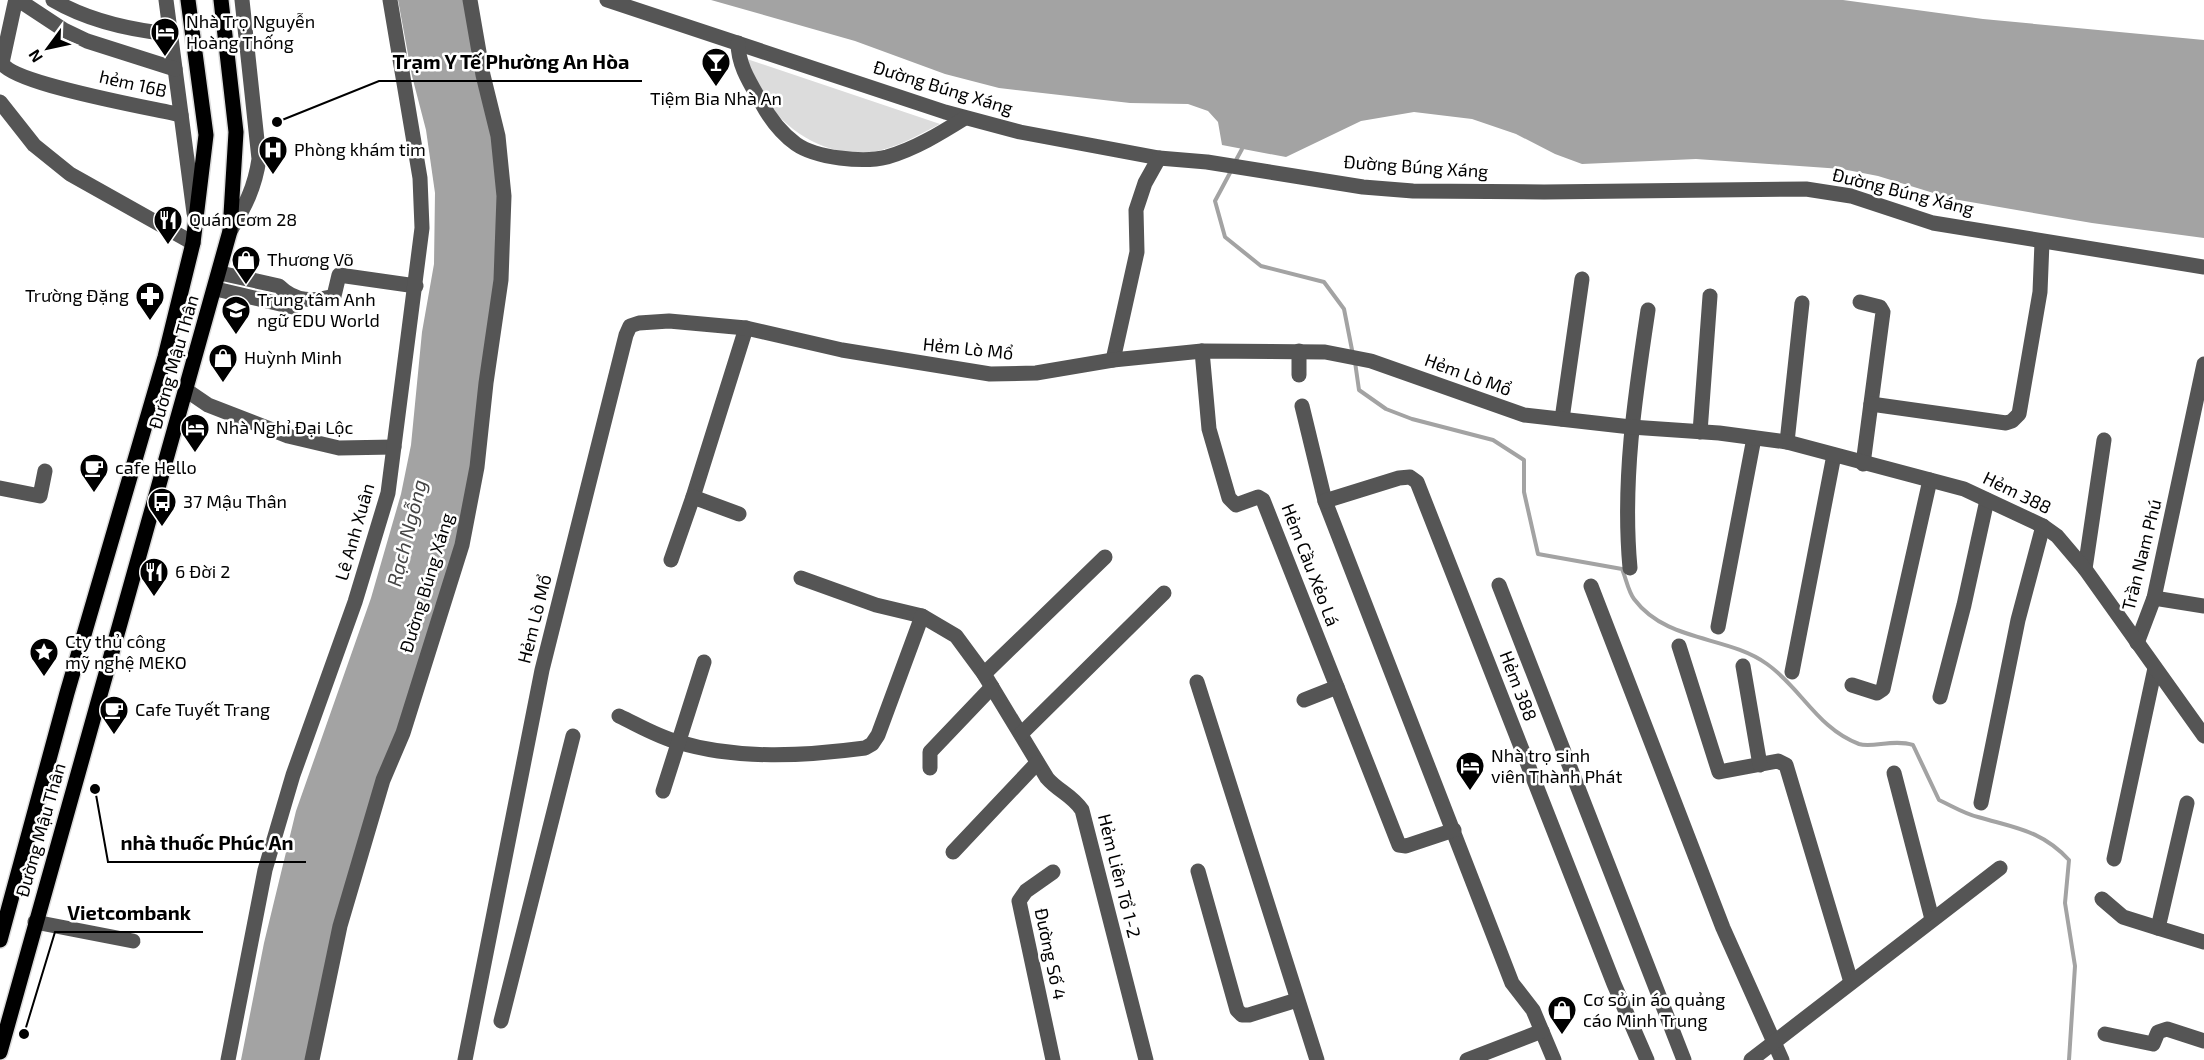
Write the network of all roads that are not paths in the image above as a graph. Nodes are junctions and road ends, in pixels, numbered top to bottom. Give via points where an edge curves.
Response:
1 (53, 0) edge
2 (166, 0) edge
3 (220, 0) edge
4 (242, 0) edge
5 (390, 0) edge
6 (470, 0) edge
7 (607, 0) edge
8 (189, 8) edge
9 (170, 34) junction
10 (738, 43) junction
11 (175, 69) junction
12 (0, 102) edge
13 (181, 115) junction
14 (965, 118) junction
15 (1159, 158) junction
16 (195, 225) junction
17 (230, 231) junction
18 (2042, 242) junction
19 (193, 243) junction
20 (2204, 267) edge
21 (220, 273) junction
22 (1582, 279) dead end
23 (416, 286) junction
24 (216, 289) junction
25 (1710, 296) dead end
26 (1860, 302) dead end
27 (1802, 303) dead end
28 (294, 307) dead end
29 (1648, 310) dead end
30 (746, 328) junction
31 (1202, 351) junction
32 (1299, 351) junction
33 (1113, 360) junction
34 (2204, 364) edge
35 (1299, 375) dead end
36 (186, 390) junction
37 (1871, 404) junction
38 (2200, 405) edge
39 (1302, 406) dead end
40 (1562, 419) junction
41 (1631, 427) junction
42 (1700, 432) junction
43 (1754, 438) junction
44 (2104, 440) dead end
45 (1787, 442) junction
46 (394, 447) junction
47 (1834, 455) junction
48 (1863, 464) junction
49 (45, 471) dead end
50 (1930, 480) junction
51 (0, 488) edge
52 (693, 497) junction
53 (1987, 500) junction
54 (1325, 501) junction
55 (740, 514) dead end
56 (2043, 526) junction
57 (1105, 557) dead end
58 (671, 560) dead end
59 (1630, 568) dead end
60 (2085, 569) junction
61 (801, 578) dead end
62 (1499, 585) dead end
63 (1591, 586) dead end
64 (1164, 593) dead end
65 (2154, 598) junction
66 (2204, 606) edge
67 (922, 616) junction
68 (1718, 627) dead end
69 (2137, 644) junction
70 (1679, 646) dead end
71 (704, 662) dead end
72 (1743, 666) dead end
73 (2156, 668) junction
74 (1792, 672) dead end
75 (988, 681) junction
76 (1197, 682) dead end
77 (1852, 685) dead end
78 (1337, 687) junction
79 (1940, 697) dead end
80 (1304, 700) dead end
81 (620, 716) dead end
82 (1021, 734) junction
83 (573, 736) dead end
84 (2204, 736) edge
85 (677, 742) junction
86 (1037, 763) junction
87 (1760, 765) junction
88 (930, 768) dead end
89 (1894, 773) dead end
90 (663, 791) dead end
91 (1981, 803) dead end
92 (2187, 803) dead end
93 (34, 822) junction
94 (61, 830) junction
95 (1454, 830) junction
96 (953, 852) dead end
97 (2114, 859) dead end
98 (2000, 868) dead end
99 (1198, 871) dead end
100 (1053, 872) dead end
101 (2102, 899) dead end
102 (1932, 919) junction
103 (35, 922) junction
104 (2158, 928) junction
105 (0, 940) edge
106 (133, 941) dead end
107 (2204, 942) edge
108 (1851, 982) junction
109 (1297, 1000) junction
110 (501, 1021) dead end
111 (1542, 1031) junction
112 (2105, 1034) dead end
113 (2204, 1041) edge
114 (1775, 1042) junction
115 (0, 1052) edge
116 (228, 1060) edge
117 (312, 1060) edge
118 (465, 1060) edge
119 (1053, 1060) edge
120 (1146, 1060) edge
121 (1317, 1060) edge
122 (1467, 1060) edge
123 (1554, 1060) edge
124 (1647, 1060) edge
125 (1684, 1060) edge
126 (1751, 1060) edge
127 (1782, 1060) edge

1 - 9 street via 77,12 140,30
2 - 9 street
3 - 17 main road, Đường Mậu Thân via 236,132
4 - 17 street via 259,159 248,202
5 - 23 street, Lê Anh Xuân via 420,178 422,228
6 - 117 street, Đường Búng Xáng via 498,136 504,196 501,280 477,467 462,545 403,734 383,780 340,926
7 - 10 street, Đường Búng Xáng
8 - 16 main road, Đường Mậu Thân via 206,135
9 - 11 street
10 - 14 street, Đường Búng Xáng
10 - 14 street via 738,57 773,123 804,148 857,160 886,157 940,135
11 - 13 street
11 - 13 street, hẻm 16B via 87,41 23,3 15,3 2,63 31,81
12 - 19 street via 34,145 70,174
13 - 16 street
14 - 15 street, Đường Búng Xáng
15 - 18 street, Đường Búng Xáng via 1413,191 1806,189 1851,196 1933,223
15 - 33 street via 1136,210 1138,245
16 - 19 main road, Đường Mậu Thân
17 - 21 main road, Đường Mậu Thân
18 - 20 street, Đường Búng Xáng
18 - 37 street via 2040,292 2016,418 2006,423
19 - 93 main road, Đường Mậu Thân via 165,357 67,693
21 - 23 street via 279,286 284,292 312,301 334,296 339,271
21 - 24 main road, Đường Mậu Thân
22 - 40 street
23 - 46 street, Lê Anh Xuân
24 - 28 street
24 - 36 main road, Đường Mậu Thân
25 - 42 street
26 - 37 street via 1880,307 1883,312
27 - 45 street
29 - 41 street
30 - 33 street, Hẻm Lò Mổ via 842,350 990,374 1036,373
30 - 52 street
30 - 118 street, Hẻm Lò Mổ via 669,321 639,323 630,326 626,335 542,670
31 - 32 street, Hẻm Lò Mổ
31 - 33 street, Hẻm Lò Mổ
31 - 78 street, Hẻm Cầu Xẻo Lá via 1209,429 1229,498 1233,505 1258,497 1263,500
32 - 35 street
32 - 40 street, Hẻm Lò Mổ via 1371,361 1508,411
34 - 38 street, Trần Nam Phú
36 - 46 street via 208,405 288,436 339,448
36 - 94 main road, Đường Mậu Thân
37 - 48 street
38 - 65 street, Trần Nam Phú
39 - 54 street
40 - 41 street, Hẻm Lò Mổ
41 - 42 street, Hẻm Lò Mổ
41 - 59 street via 1627,508
42 - 43 street, Hẻm Lò Mổ
43 - 45 street, Hẻm Lò Mổ
43 - 68 street
44 - 60 street
45 - 47 street, Hẻm Lò Mổ
46 - 116 street, Lê Anh Xuân via 388,493 356,602 293,775 265,870
47 - 48 street, Hẻm Lò Mổ
47 - 74 street
48 - 50 street, Hẻm 388
49 - 51 street via 40,496
50 - 53 street, Hẻm 388
50 - 77 street via 1882,689 1877,693
52 - 55 street
52 - 58 street
53 - 56 street, Hẻm 388
53 - 79 street
54 - 95 street
54 - 124 street, Hẻm 388 via 1399,478 1410,477 1417,482
56 - 60 street, Hẻm 388 via 2057,536
56 - 91 street via 2018,620
57 - 75 street
60 - 69 street, Hẻm 388
61 - 67 street, Hẻm Liên Tổ 1-2
62 - 125 street, Hẻm 388
63 - 114 street via 1714,908
64 - 82 street
65 - 66 street
65 - 69 street, Trần Nam Phú
67 - 75 street, Hẻm Liên Tổ 1-2 via 956,636
67 - 85 street via 878,735 865,748 755,754
69 - 73 street
70 - 87 street via 1719,772
71 - 85 street
72 - 87 street
73 - 84 street
73 - 97 street
75 - 82 street, Hẻm Liên Tổ 1-2
75 - 88 street via 930,752
76 - 109 street
78 - 80 street
78 - 95 street via 1399,845
81 - 85 street
82 - 86 street, Hẻm Liên Tổ 1-2
83 - 110 street
85 - 90 street
86 - 96 street
86 - 120 street, Hẻm Liên Tổ 1-2 via 1054,787 1068,794 1082,810
87 - 108 street via 1778,761 1786,765
89 - 102 street
92 - 104 street
93 - 94 main road
93 - 105 main road, Đường Mậu Thân
94 - 103 main road, Đường Mậu Thân
95 - 111 street via 1512,983 1529,1004
98 - 102 street
99 - 109 street via 1237,1010 1249,1015
100 - 119 street, Đường Số 4 via 1026,891 1019,901
101 - 104 street via 2123,916
102 - 108 street
103 - 106 street
103 - 115 main road, Đường Mậu Thân
104 - 107 street
108 - 114 street
109 - 121 street
111 - 122 street
111 - 123 street
112 - 113 street via 2153,1044 2158,1032 2167,1029
114 - 126 street
114 - 127 street

